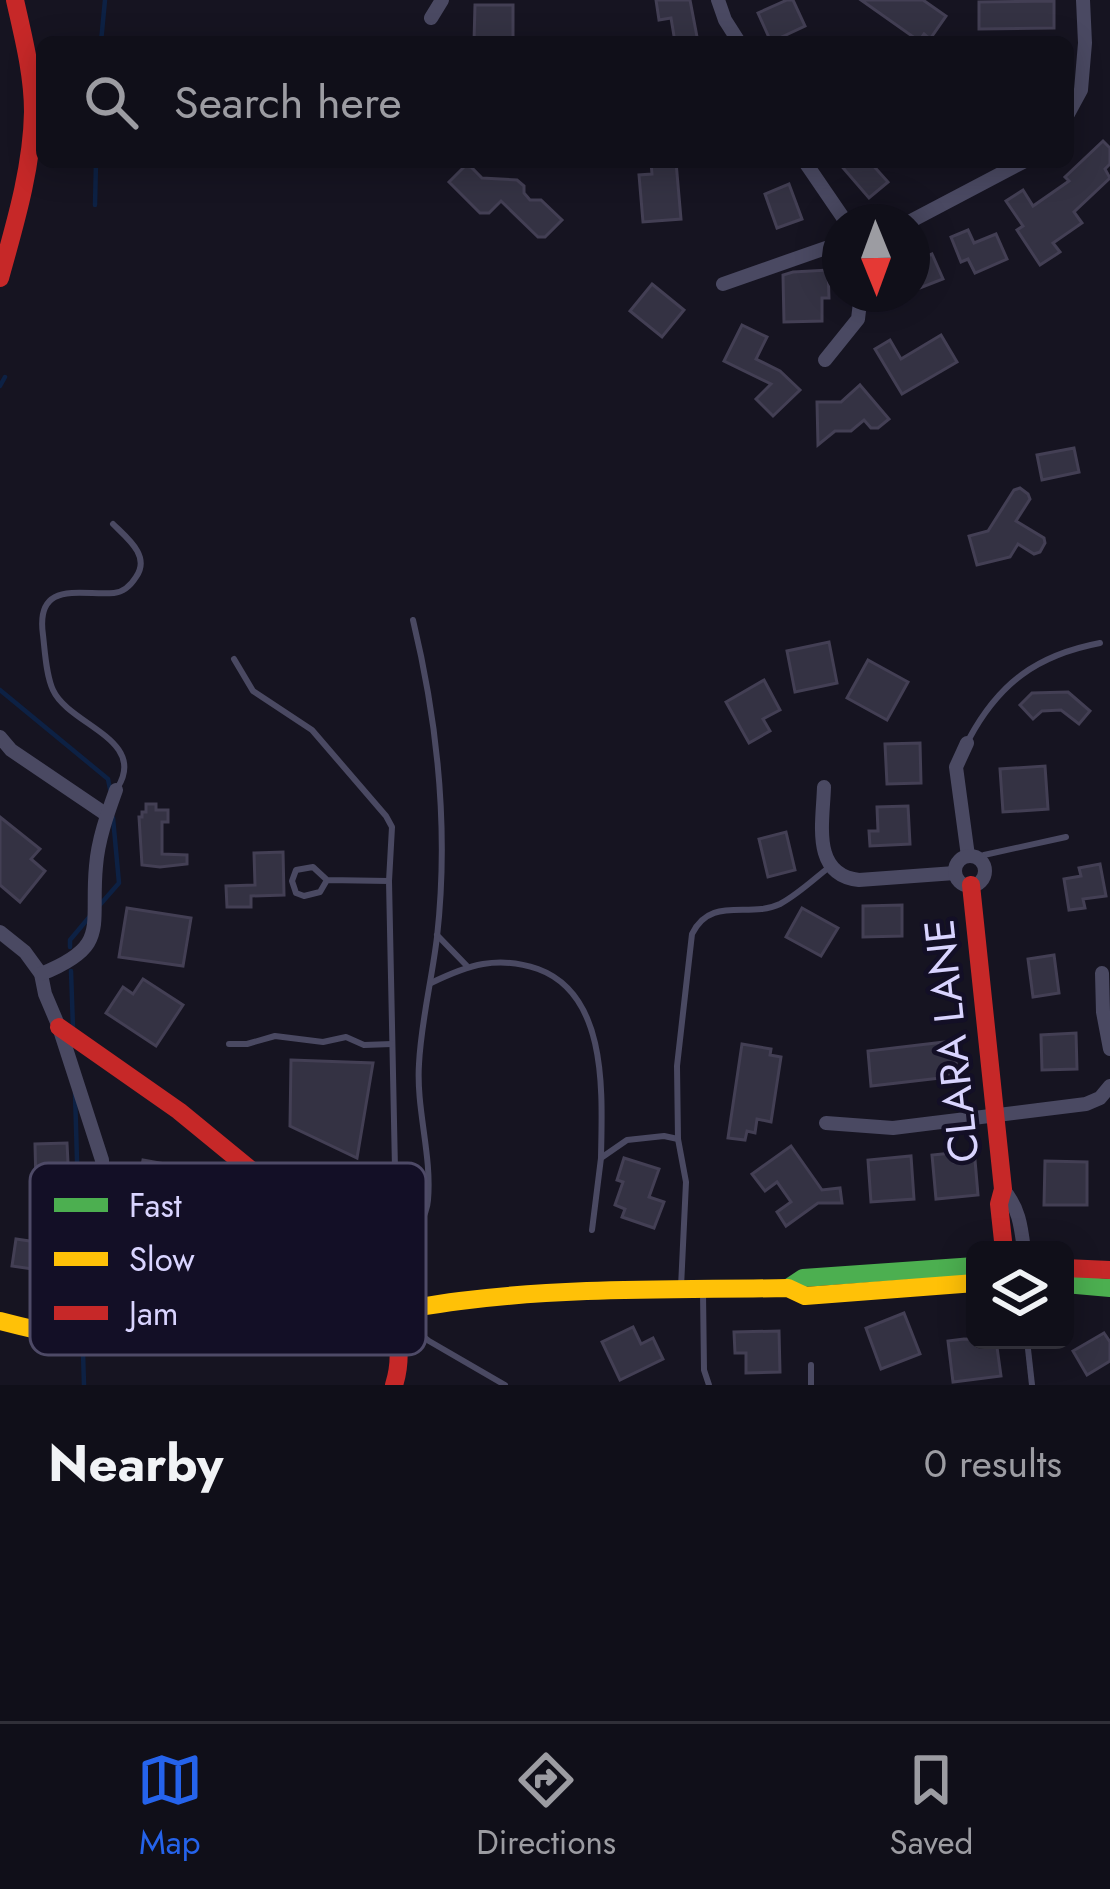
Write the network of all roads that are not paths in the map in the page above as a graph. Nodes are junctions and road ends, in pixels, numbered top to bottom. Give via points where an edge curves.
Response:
1 (15, 0) edge
2 (442, 0) edge
3 (718, 0) edge
4 (1083, 0) edge
5 (431, 18) dead end
6 (735, 36) edge
7 (1074, 103) edge
8 (810, 168) edge
9 (1012, 168) edge
10 (831, 204) edge
11 (930, 211) edge
12 (822, 249) edge
13 (0, 278) edge
14 (723, 284) dead end
15 (859, 312) edge
16 (825, 360) dead end
17 (113, 524) dead end
18 (413, 620) dead end
19 (1100, 643) dead end
20 (234, 659) dead end
21 (0, 737) edge
22 (967, 743) joint
23 (824, 787) dead end
24 (116, 790) joint
25 (107, 815) junction
26 (1066, 837) dead end
27 (973, 858) junction
28 (830, 866) junction
29 (963, 879) junction
30 (327, 880) junction
31 (388, 881) junction
32 (0, 932) edge
33 (437, 935) junction
34 (466, 966) junction
35 (1102, 973) dead end
36 (40, 974) junction
37 (430, 983) junction
38 (59, 1027) junction
39 (230, 1044) dead end
40 (392, 1044) junction
41 (1110, 1049) edge
42 (1110, 1086) edge
43 (994, 1115) junction
44 (826, 1123) dead end
45 (678, 1139) junction
46 (602, 1158) junction
47 (102, 1163) edge
48 (242, 1163) edge
49 (394, 1163) edge
50 (425, 1163) edge
51 (426, 1177) edge
52 (1003, 1189) junction
53 (426, 1211) edge
54 (592, 1230) dead end
55 (1003, 1241) edge
56 (1023, 1241) edge
57 (966, 1267) edge
58 (1074, 1268) edge
59 (1110, 1270) edge
60 (966, 1284) edge
61 (1074, 1285) edge
62 (788, 1288) junction
63 (1110, 1288) edge
64 (704, 1290) junction
65 (681, 1291) junction
66 (426, 1308) edge
67 (0, 1322) edge
68 (30, 1329) edge
69 (426, 1339) edge
70 (1028, 1349) edge
71 (397, 1355) edge
72 (811, 1365) dead end
73 (394, 1385) edge
74 (505, 1385) edge
75 (710, 1385) edge
76 (811, 1385) edge
77 (1032, 1385) edge

1 - 13 street via 32,96
2 - 5 street
3 - 6 street
4 - 7 street
8 - 10 street
9 - 11 street
12 - 14 street
15 - 16 street
17 - 24 lane via 140,557 133,583 114,593 64,592 46,607 41,628 53,691 120,749 125,770
18 - 33 lane via 443,813
19 - 22 lane, CLARA LANE via 1066,650 1016,677
20 - 31 lane via 254,691 312,730 386,815
21 - 25 street
22 - 27 street, CLARA LANE via 956,767
23 - 28 street
24 - 25 street
25 - 36 street via 92,939
26 - 27 lane
27 - 29 street via 957,863
27 - 29 street via 984,874 978,883
28 - 29 street via 859,880
28 - 45 lane via 775,907 706,914 697,922 676,1066
29 - 43 street, CLARA LANE
30 - 30 lane via 304,896 292,881 296,870 313,867
30 - 31 lane
31 - 40 lane
32 - 36 street
33 - 34 lane
33 - 37 lane
34 - 37 lane
34 - 46 lane via 520,963 555,976 575,995 597,1054
35 - 41 street
36 - 38 street
37 - 50 lane via 418,1063
38 - 47 street
38 - 48 street
39 - 40 lane via 275,1036
40 - 49 lane
42 - 43 street via 1087,1103
43 - 44 street via 893,1128
43 - 52 street, CLARA LANE
45 - 46 lane via 627,1140
45 - 65 lane via 686,1182
46 - 54 lane
51 - 53 lane
52 - 55 street, CLARA LANE
52 - 56 street, CLARA LANE via 1020,1216
57 - 62 street via 803,1279
58 - 59 street
60 - 62 street via 805,1296
61 - 63 street
62 - 64 street
64 - 65 street
64 - 75 lane
65 - 66 street via 522,1294
67 - 68 street
69 - 74 lane
70 - 77 lane
71 - 73 street
72 - 76 lane

